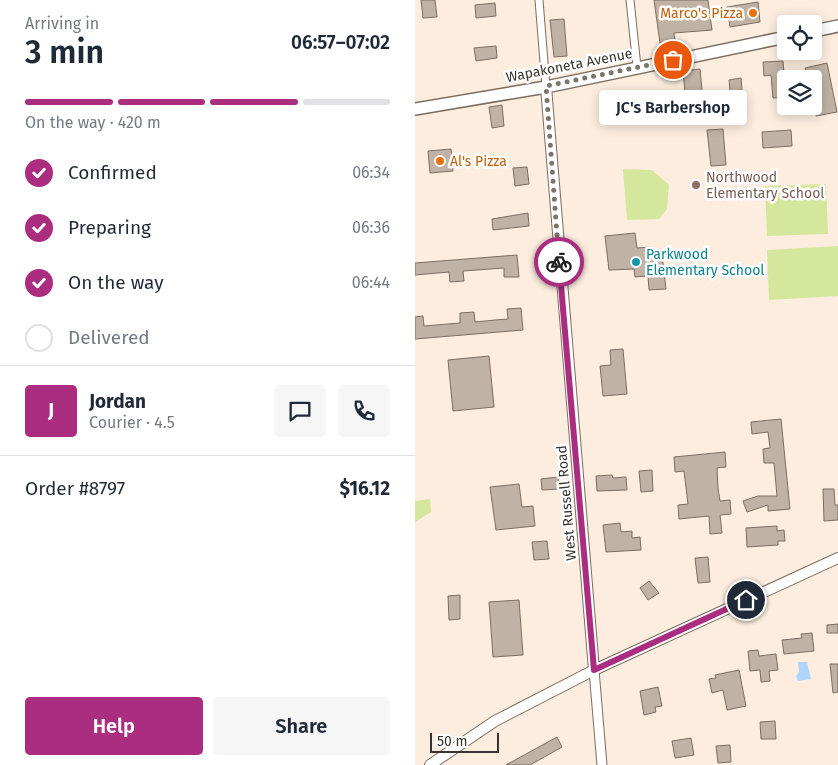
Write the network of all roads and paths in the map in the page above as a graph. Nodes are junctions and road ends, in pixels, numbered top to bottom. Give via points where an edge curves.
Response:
1 (539, 0) edge
2 (630, 0) edge
3 (838, 26) edge
4 (822, 29) edge
5 (777, 39) edge
6 (637, 67) junction
7 (546, 86) junction
8 (415, 109) edge
9 (838, 558) edge
10 (594, 670) junction
11 (430, 765) edge
12 (602, 765) edge

1 - 7 street, West Russell Road
2 - 6 street
3 - 4 main road
5 - 6 main road, Wapakoneta Avenue
6 - 7 main road, Wapakoneta Avenue
7 - 8 main road, Wapakoneta Avenue
7 - 10 main road, West Russell Road
9 - 10 main road
10 - 11 main road via 495,721
10 - 12 street, West Russell Road

